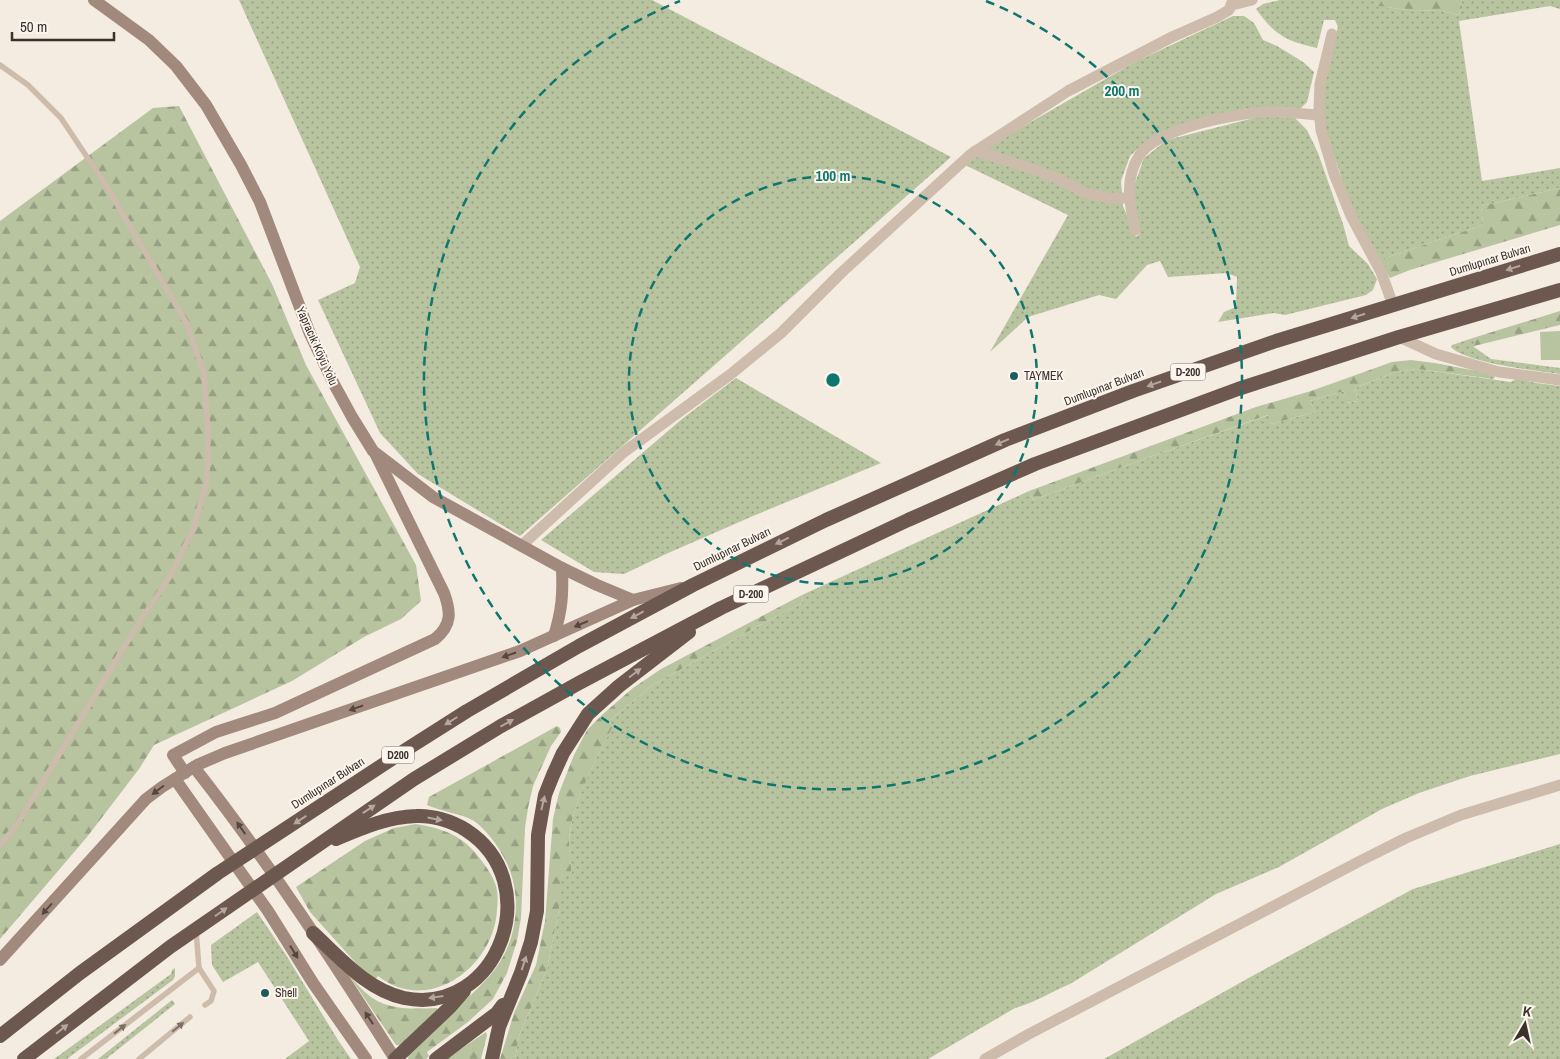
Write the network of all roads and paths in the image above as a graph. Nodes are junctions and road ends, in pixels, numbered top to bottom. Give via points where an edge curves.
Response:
1 (94, 0) edge
2 (1252, 0) edge
3 (1232, 2) edge
4 (1332, 34) dead end
5 (0, 65) edge
6 (1319, 115) junction
7 (975, 151) junction
8 (1129, 198) junction
9 (1135, 230) dead end
10 (1560, 254) edge
11 (1560, 290) edge
12 (1393, 305) junction
13 (1399, 337) junction
14 (1560, 380) edge
15 (373, 451) junction
16 (826, 520) joint
17 (521, 546) junction
18 (562, 568) junction
19 (693, 585) junction
20 (633, 600) junction
21 (721, 608) junction
22 (554, 636) junction
23 (185, 773) junction
24 (1560, 785) edge
25 (0, 845) edge
26 (306, 853) junction
27 (196, 928) junction
28 (313, 933) junction
29 (0, 960) edge
30 (199, 968) junction
31 (471, 983) junction
32 (511, 994) junction
33 (205, 1005) dead end
34 (190, 1018) dead end
35 (0, 1036) edge
36 (24, 1059) edge
37 (81, 1059) edge
38 (139, 1059) edge
39 (366, 1059) edge
40 (395, 1059) edge
41 (436, 1059) edge
42 (492, 1059) edge
43 (985, 1059) edge

1 - 15 main road, Yapracık Köyü Yolu via 149,40 176,66 206,105 260,202 310,334
2 - 3 street
3 - 7 street via 1229,10 1217,17 1068,90
4 - 6 street via 1320,84
5 - 25 lane via 28,85 60,118 107,187 187,324 204,374 208,434 207,482 193,530 170,578 140,621 16,826
6 - 8 street via 1247,113 1184,128 1162,137 1138,156 1129,184
6 - 12 street via 1331,165 1350,216 1381,272
7 - 8 street via 1033,169 1086,193
7 - 17 street via 781,332 731,374 624,452
8 - 9 street
10 -> 12 highway, Dumlupınar Bulvarı / D-200
11 - 13 highway, D-200
12 -> 16 highway, Dumlupınar Bulvarı / D-200 via 1276,341 1133,391 1005,440
13 - 14 street via 1436,354 1499,372
13 - 21 highway, D-200 via 1238,389 1035,464
15 - 17 main road, Yapracık Köyü Yolu via 433,497
15 - 23 main road via 444,593 449,605 447,627 435,639 274,713 216,732 173,755
16 -> 19 highway, Dumlupınar Bulvarı / D200
17 - 18 main road, Yapracık Köyü Yolu
18 - 20 main road, Yapracık Köyü Yolu
18 - 22 main road via 561,615
19 - 20 main road
19 -> 35 highway, Dumlupınar Bulvarı / D200 via 579,646 407,749 218,874 80,973
20 -> 22 main road
26 -> 21 highway, D-200 via 414,779 501,726
32 -> 21 highway via 531,942 536,911 541,811 564,753 588,714 603,699
22 -> 23 main road via 422,686 266,737
28 -> 23 main road via 230,812
23 -> 29 main road via 146,799
23 -> 39 main road via 208,824
24 - 43 street via 1461,815 1406,838
27 -> 26 highway, D-200
26 -> 31 highway via 368,826 401,817 435,818 475,836 488,849 505,880 508,915 492,960
27 - 30 lane
36 -> 27 highway, D-200
31 -> 28 highway via 440,998 404,998 366,980
40 -> 28 main road
30 - 33 lane via 214,991 211,1001
37 -> 30 lane
31 - 40 highway
32 - 41 highway via 497,1013
32 - 42 highway
38 -> 34 lane

